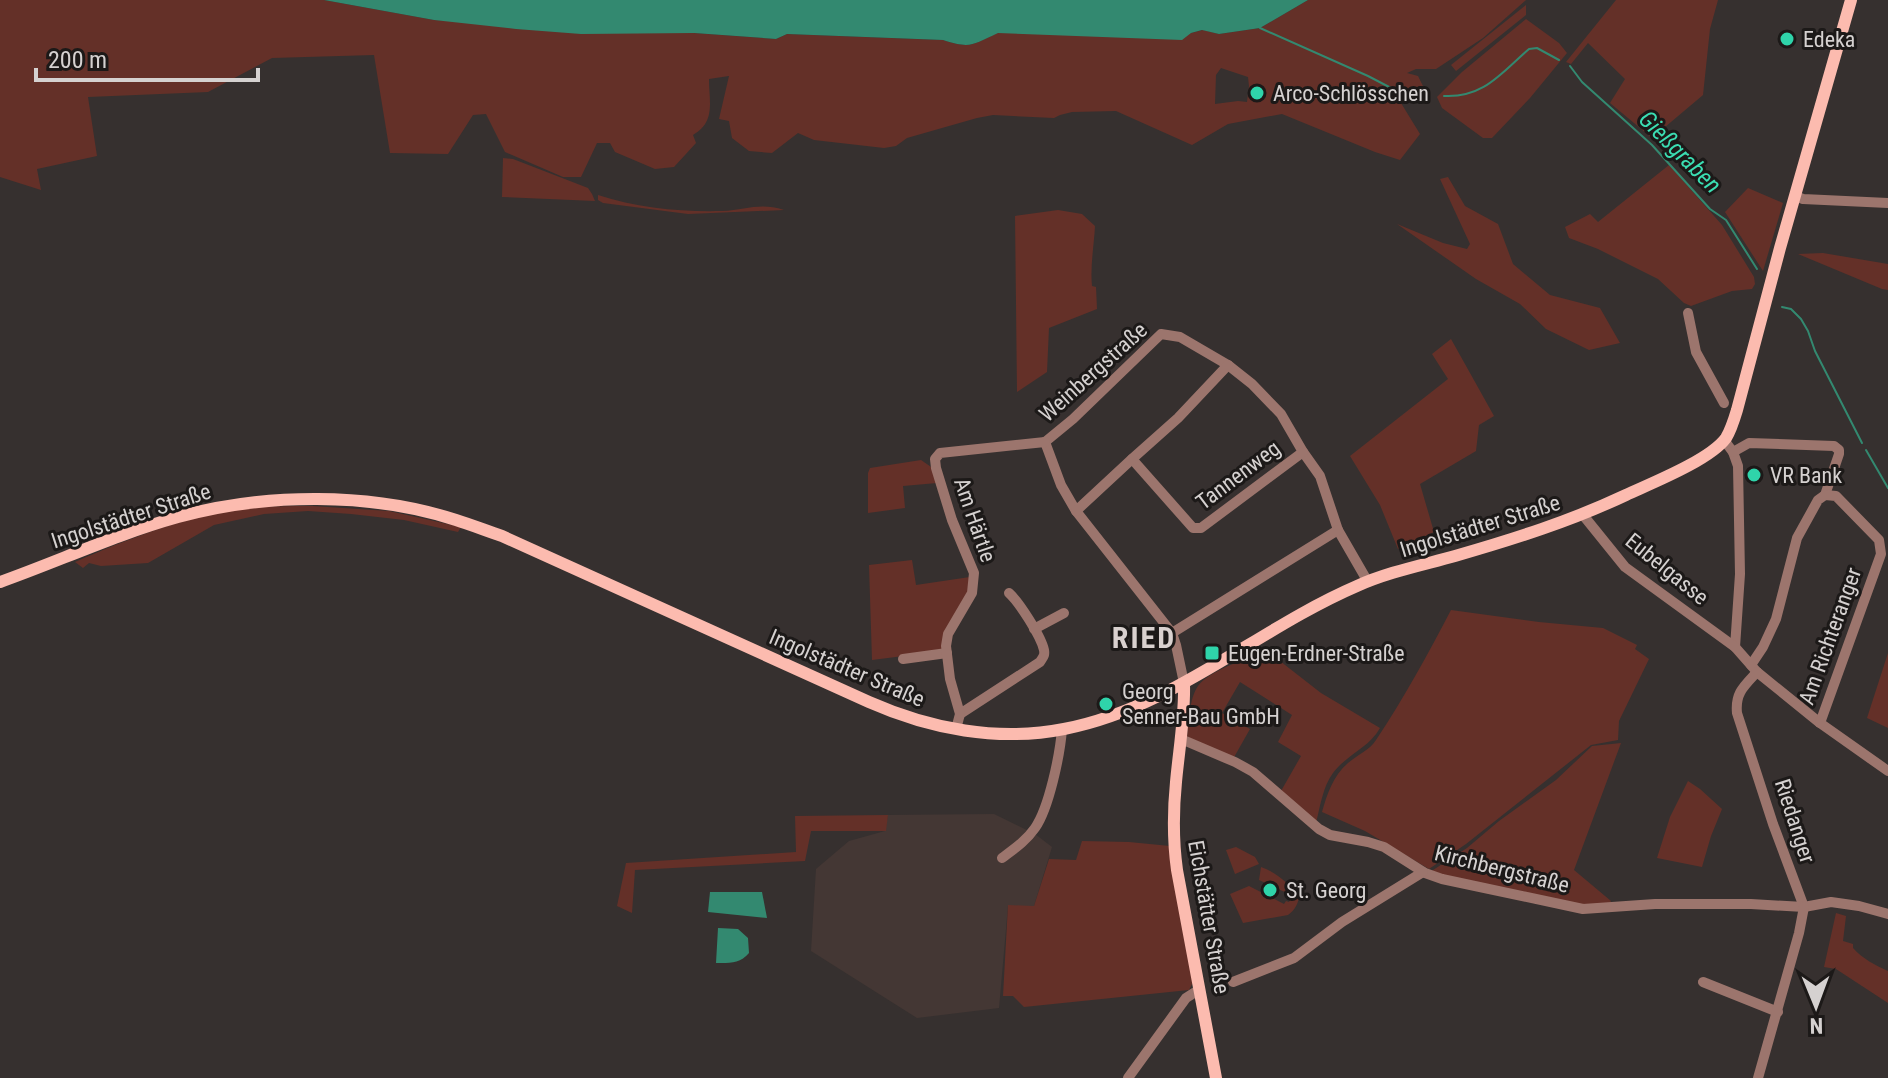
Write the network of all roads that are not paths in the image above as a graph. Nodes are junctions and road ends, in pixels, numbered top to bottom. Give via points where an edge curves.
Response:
1 (1851, 0) edge
2 (1795, 196) junction
3 (1888, 203) edge
4 (1688, 313) dead end
5 (1228, 365) junction
6 (1724, 403) dead end
7 (1724, 440) junction
8 (1045, 442) junction
9 (1303, 452) junction
10 (1733, 452) junction
11 (1132, 459) junction
12 (1825, 495) junction
13 (1076, 511) junction
14 (1583, 515) junction
15 (1338, 530) junction
16 (0, 582) edge
17 (1368, 582) junction
18 (1009, 593) dead end
19 (1064, 613) dead end
20 (1034, 629) junction
21 (1172, 633) junction
22 (1735, 647) junction
23 (947, 653) junction
24 (903, 659) dead end
25 (1754, 669) junction
26 (1184, 683) junction
27 (960, 714) junction
28 (1820, 723) junction
29 (956, 729) junction
30 (1062, 729) junction
31 (1181, 739) junction
32 (1888, 771) edge
33 (1002, 858) dead end
34 (1423, 872) junction
35 (1804, 907) junction
36 (1888, 914) edge
37 (1233, 982) dead end
38 (1703, 982) dead end
39 (1200, 989) junction
40 (1778, 1012) junction
41 (1128, 1078) edge
42 (1216, 1078) edge
43 (1758, 1078) edge

1 - 2 main road
2 - 3 street
2 - 7 main road via 1737,410
4 - 6 street via 1696,352
5 - 8 street, Weinbergstraße via 1180,337 1161,334
5 - 9 street, Weinbergstraße via 1281,414
5 - 11 street
7 - 10 street
7 - 14 main road, Ingolstädter Straße via 1706,456
8 - 13 street, Weinbergstraße
8 - 23 street, Am Härtle via 940,453 935,459 974,573 972,593 948,634
9 - 11 street, Tannenweg via 1201,528 1193,528
9 - 15 street, Weinbergstraße via 1320,476
10 - 12 street via 1749,443 1834,446 1839,454
10 - 22 street via 1738,466 1740,574
11 - 13 street
12 - 25 street via 1797,538 1776,619
12 - 28 street, Am Richteranger via 1836,496 1879,540 1881,554
13 - 21 street, Weinbergstraße
14 - 17 main road, Ingolstädter Straße
14 - 22 street, Eubelgasse via 1625,567
15 - 17 street, Weinbergstraße
15 - 21 street
16 - 29 main road, Ingolstädter Straße via 177,518 232,505 307,499 409,508 502,536 882,708
17 - 26 main road, Ingolstädter Straße via 1288,620
18 - 20 street
19 - 20 street
20 - 27 street via 1043,649 1040,662
21 - 26 street, Weinbergstraße
22 - 25 street, Eubelgasse
23 - 24 street
23 - 27 street, Am Härtle
25 - 28 street, Eubelgasse
25 - 35 street, Riedanger via 1737,699 1737,713
26 - 30 main road, Ingolstädter Straße via 1121,713
26 - 31 main road, Eichstätter Straße
27 - 29 street
28 - 32 street, Eubelgasse
29 - 30 main road, Ingolstädter Straße via 1011,735
30 - 33 street via 1037,825
31 - 34 street, Kirchbergstraße via 1253,772 1319,829 1384,847
31 - 39 main road, Eichstätter Straße via 1174,846
34 - 35 street, Kirchbergstraße via 1583,909 1655,904
34 - 37 street via 1294,958
35 - 36 street via 1831,902
35 - 40 street
38 - 40 street
39 - 41 street via 1186,998
39 - 42 main road, Eichstätter Straße
40 - 43 street

